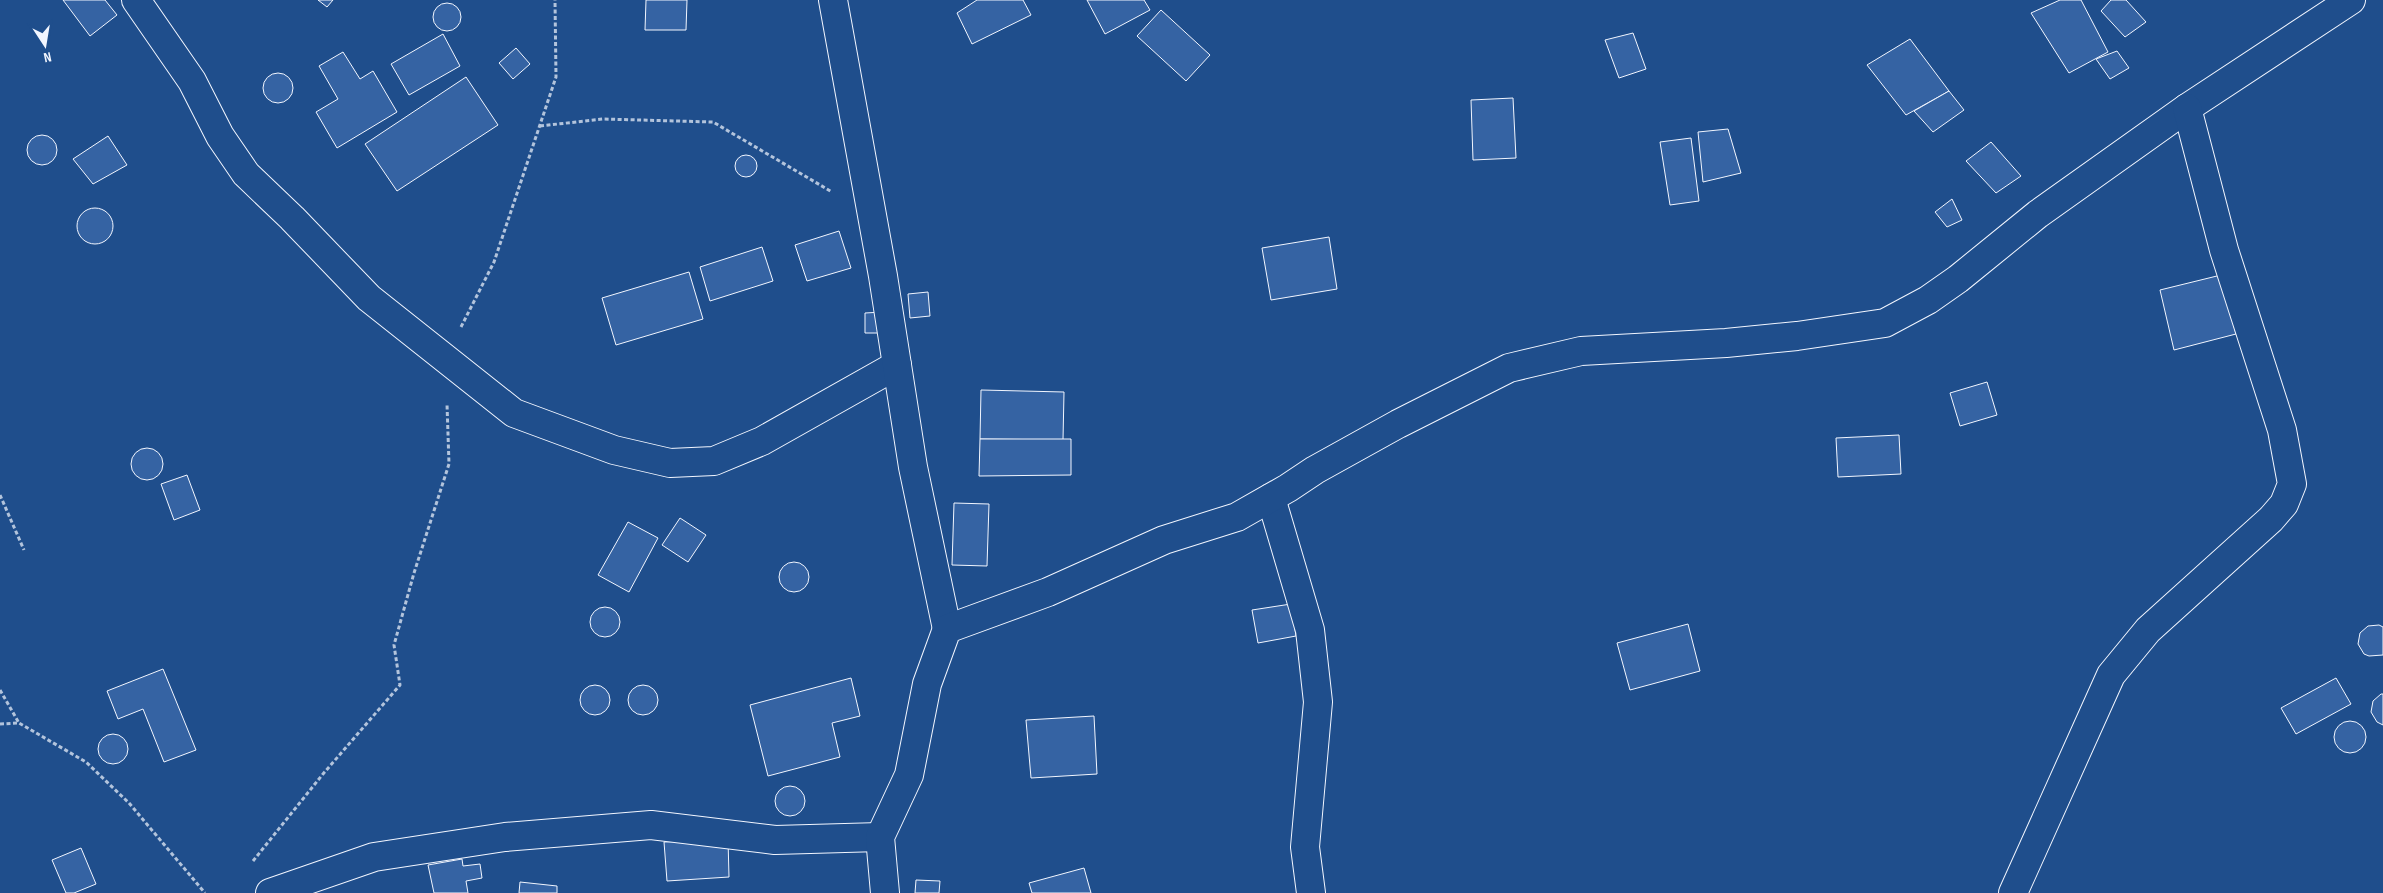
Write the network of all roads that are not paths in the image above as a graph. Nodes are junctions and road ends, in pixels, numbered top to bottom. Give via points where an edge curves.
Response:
1 (136, 0) edge
2 (833, 0) edge
3 (2352, 0) edge
4 (2188, 108) junction
5 (897, 365) junction
6 (1271, 498) junction
7 (947, 629) junction
8 (880, 838) junction
9 (270, 893) edge
10 (885, 893) edge
11 (1311, 893) edge
12 (2013, 893) edge

1 - 5 street via 192,81 220,136 246,174 369,298 514,413 614,450 670,462 714,461 762,441
2 - 5 street
3 - 4 street
4 - 6 street via 2038,214 1958,279 1885,323 1726,343 1581,350 1509,368 1390,429
4 - 12 street via 2224,250 2282,430 2292,484 2284,504 2271,519 2148,630 2111,675
5 - 7 street via 913,467
6 - 7 street via 1237,517 1164,540 1048,592
6 - 11 street via 1310,630 1318,702 1305,847
7 - 8 street via 926,684 910,775
8 - 9 street via 775,840 651,825 505,838 374,857
8 - 10 street

